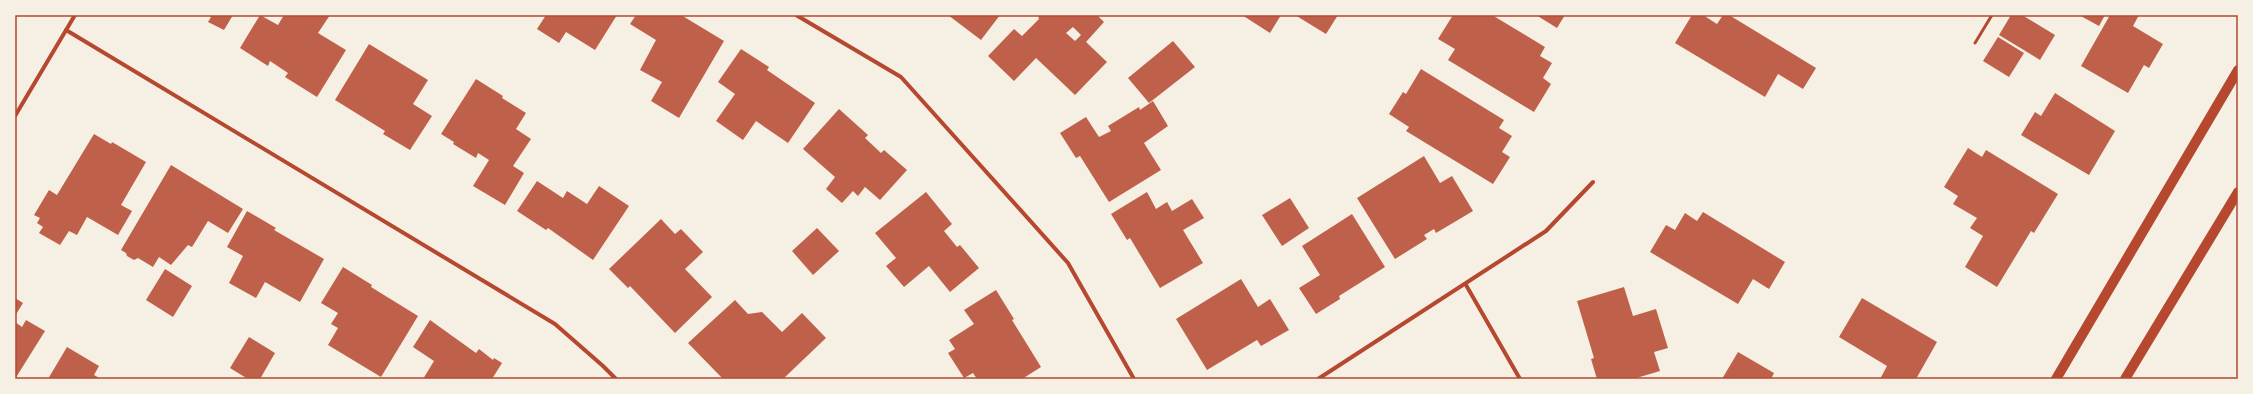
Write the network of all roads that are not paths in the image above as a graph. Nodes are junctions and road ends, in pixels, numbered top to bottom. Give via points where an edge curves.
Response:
1 (75, 15) edge
2 (796, 15) edge
3 (1992, 15) edge
4 (66, 30) junction
5 (1975, 43) dead end
6 (2238, 70) edge
7 (15, 116) edge
8 (1592, 182) dead end
9 (2238, 192) edge
10 (1466, 285) junction
11 (616, 379) edge
12 (1134, 379) edge
13 (1318, 379) edge
14 (1520, 379) edge
15 (2056, 379) edge
16 (2125, 379) edge

1 - 4 street
2 - 12 street via 901,76 1068,263
3 - 5 lane
4 - 7 street
4 - 11 street via 555,324
6 - 15 main road
8 - 10 street via 1546,231
9 - 16 main road
10 - 13 street
10 - 14 street

